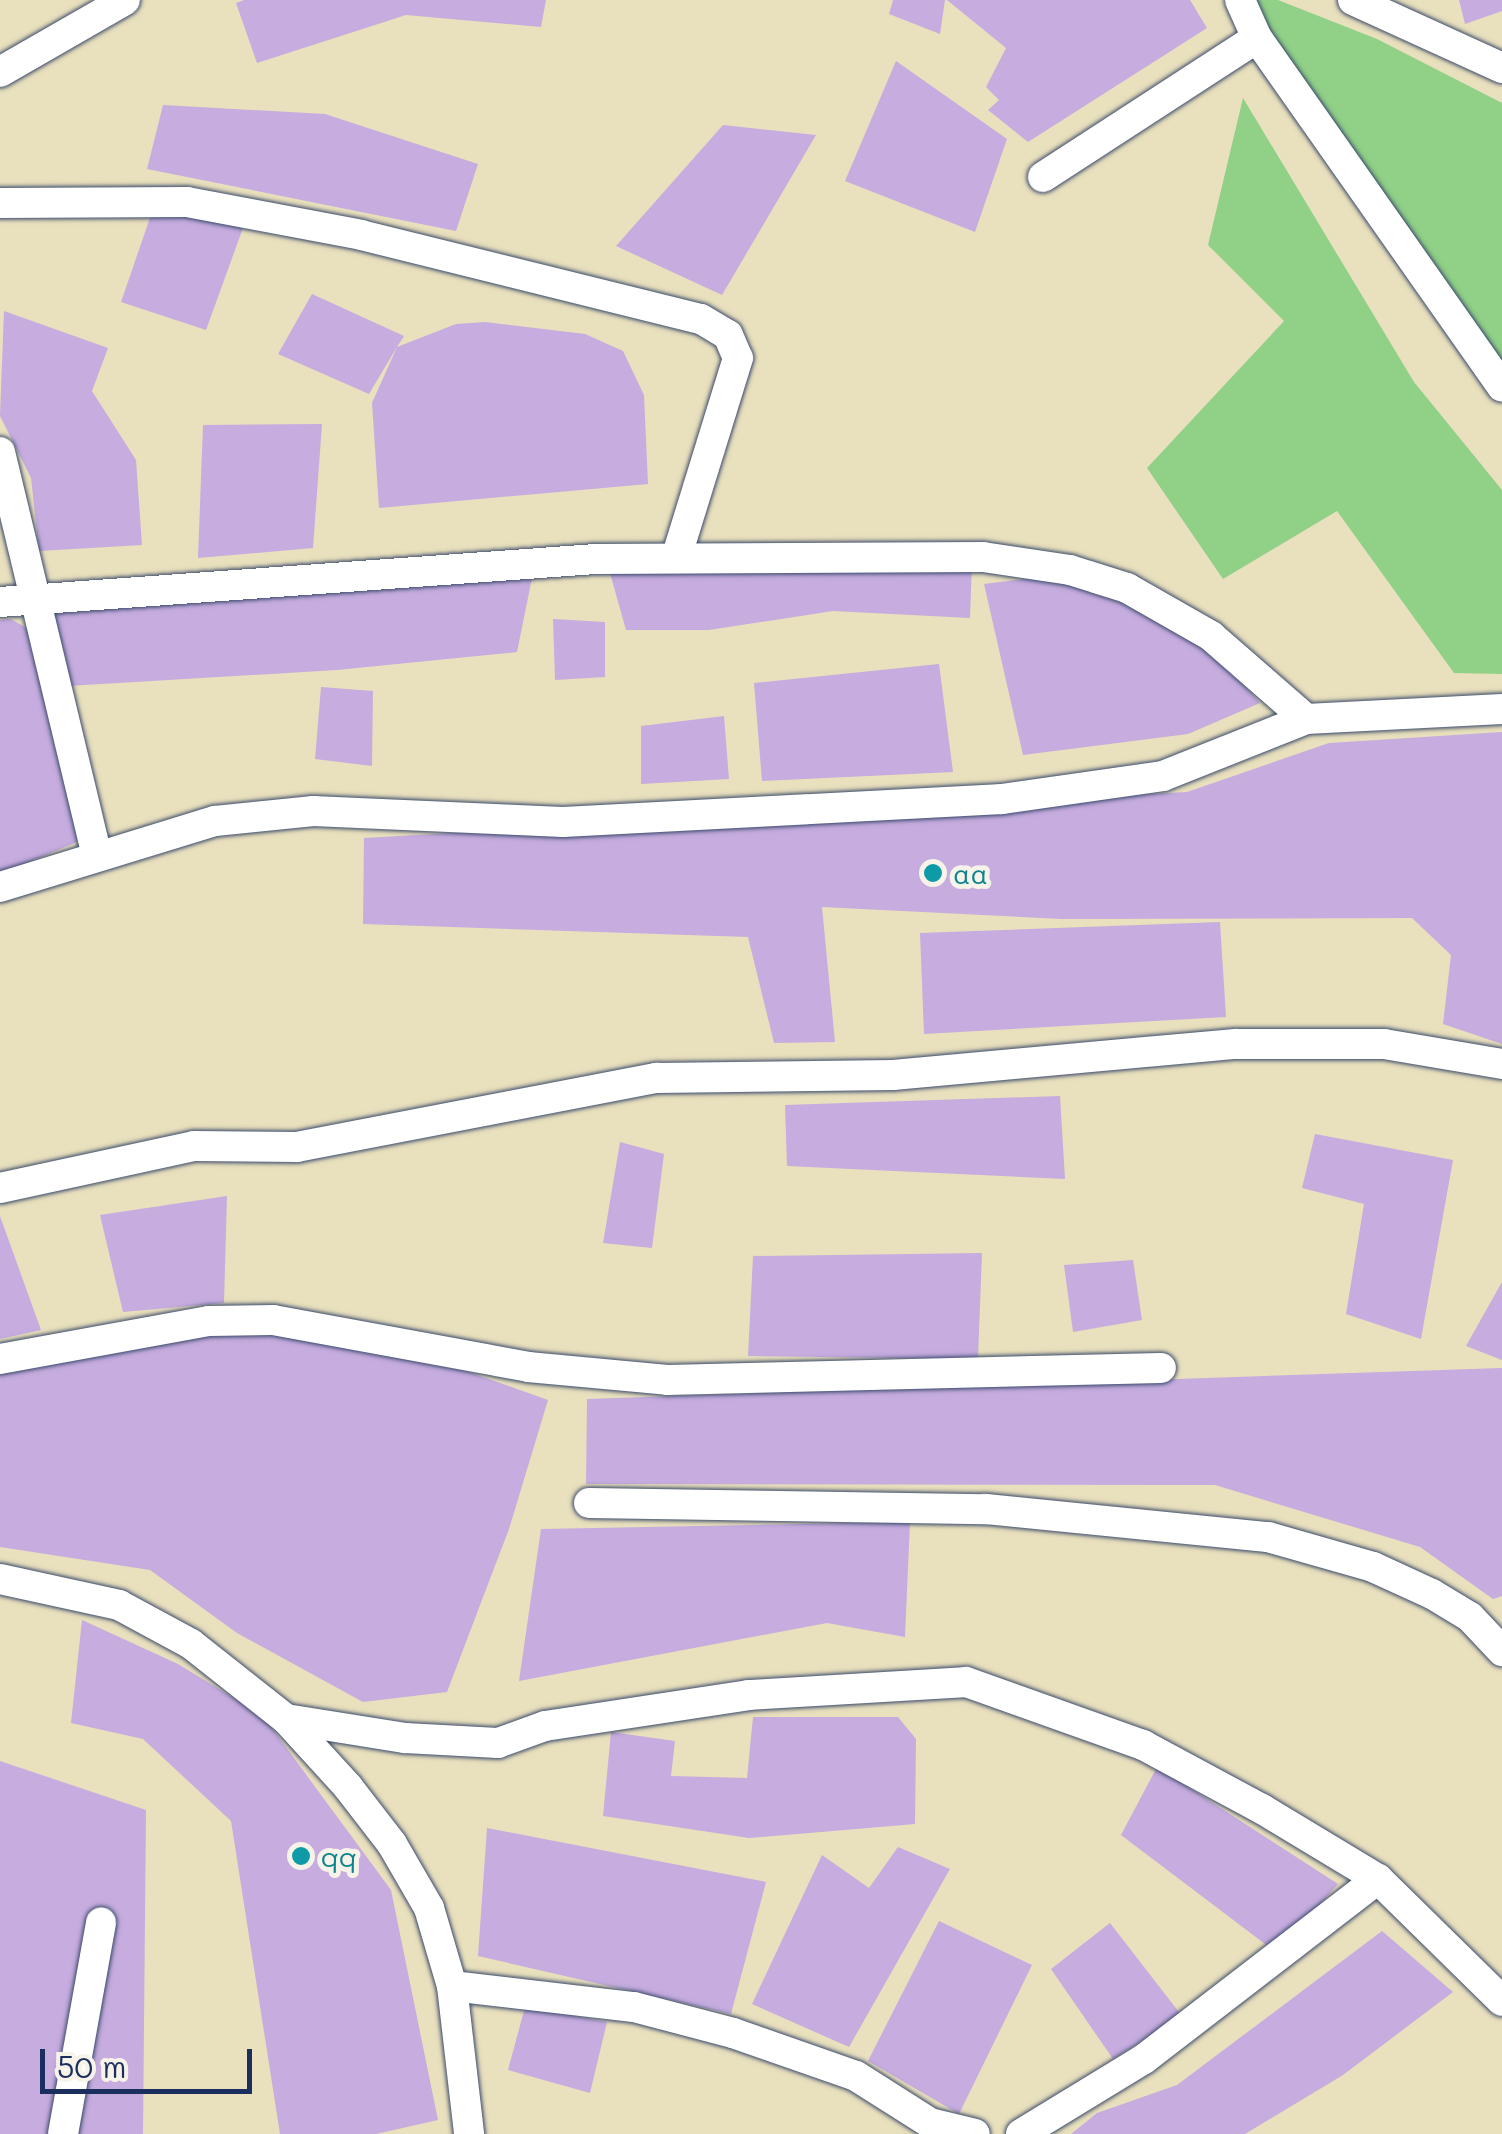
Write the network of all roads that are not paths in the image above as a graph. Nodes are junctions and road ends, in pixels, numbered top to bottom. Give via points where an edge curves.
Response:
1 (124, 0) edge
2 (1240, 0) edge
3 (1352, 0) edge
4 (1257, 38) junction
5 (1502, 68) edge
6 (0, 72) edge
7 (1043, 177) dead end
8 (0, 203) edge
9 (1502, 386) edge
10 (0, 452) edge
11 (676, 558) junction
12 (35, 601) junction
13 (0, 602) edge
14 (1502, 708) edge
15 (1306, 720) junction
16 (96, 853) junction
17 (0, 887) edge
18 (1502, 1064) edge
19 (0, 1188) edge
20 (0, 1359) edge
21 (1160, 1368) dead end
22 (588, 1504) dead end
23 (0, 1579) edge
24 (1502, 1652) edge
25 (286, 1719) junction
26 (1378, 1878) junction
27 (101, 1922) dead end
28 (452, 1986) junction
29 (1502, 2001) edge
30 (63, 2134) edge
31 (469, 2134) edge
32 (975, 2134) edge
33 (1021, 2134) edge

1 - 6 street
2 - 4 street
3 - 5 street
4 - 7 street
4 - 9 street
8 - 11 street via 187,202 361,235 701,319 728,335 738,358
10 - 12 street
11 - 12 street
11 - 15 street via 983,557 1070,570 1127,588 1211,636
12 - 13 street
12 - 16 street
14 - 15 street
15 - 16 street via 1163,776 1002,799 563,822 313,812 214,821
16 - 17 street
18 - 19 street via 1384,1044 1236,1044 894,1075 656,1078 298,1147 194,1146
20 - 21 street via 209,1322 273,1320 528,1367 667,1380
22 - 24 street via 986,1509 1268,1537 1373,1567 1432,1594 1470,1617
23 - 25 street via 119,1605 192,1644
25 - 26 street via 405,1738 498,1743 545,1726 750,1695 966,1682 1143,1745
25 - 28 street via 392,1844 429,1908
26 - 29 street
26 - 33 street via 1144,2058
27 - 30 street
28 - 31 street
28 - 32 street via 634,2007 733,2032 856,2076 930,2123

